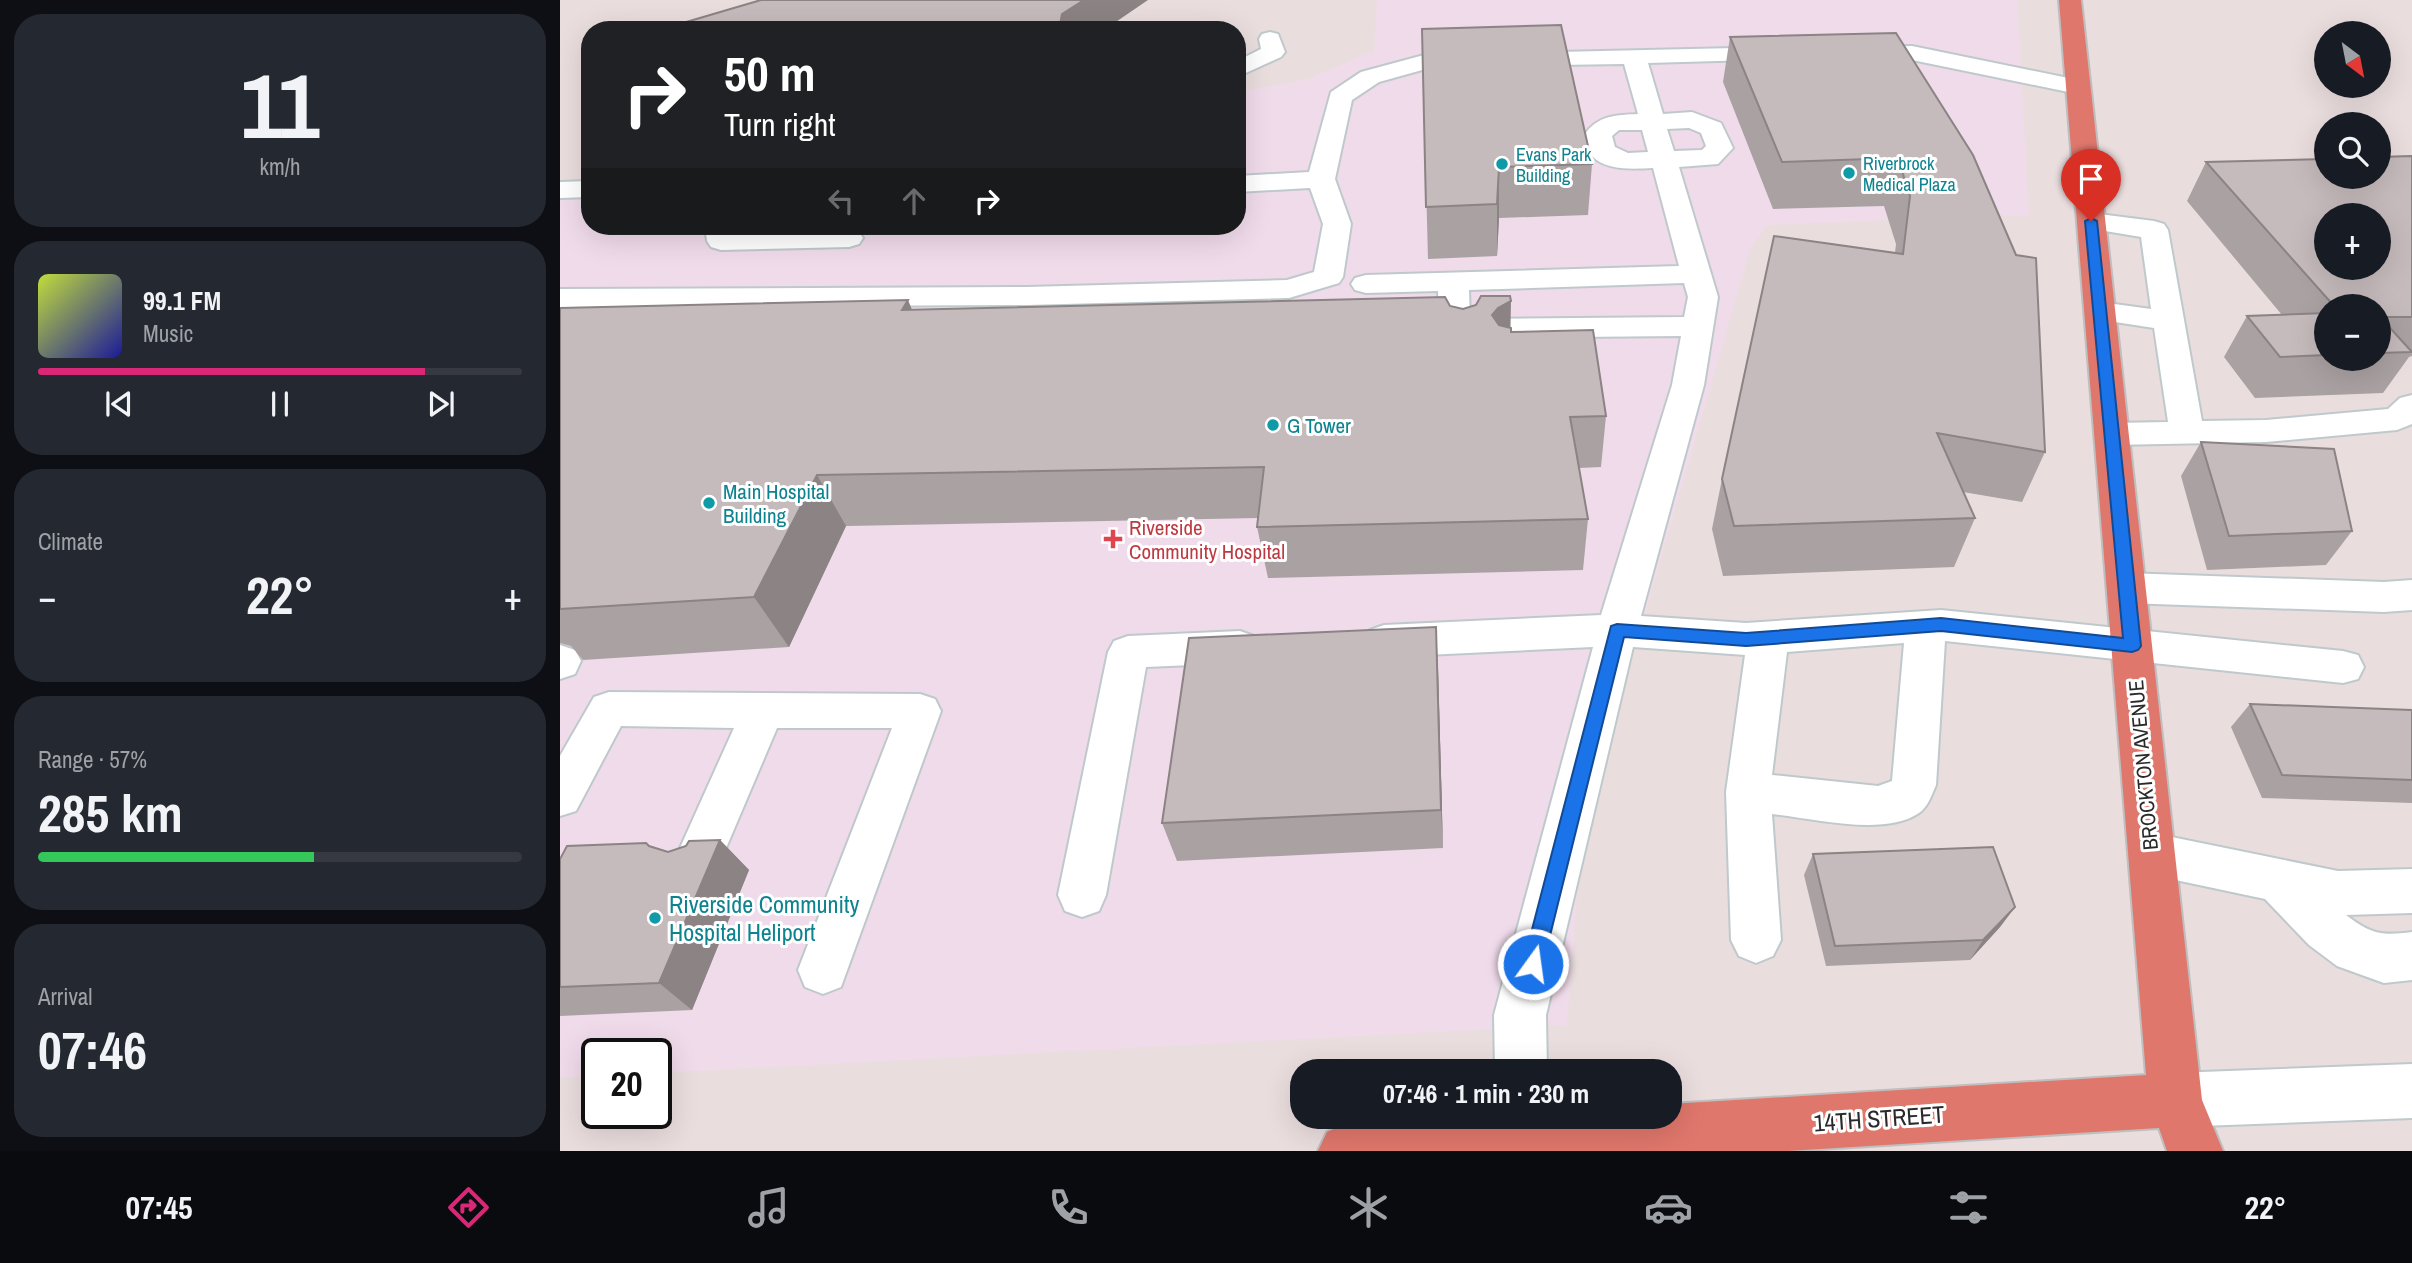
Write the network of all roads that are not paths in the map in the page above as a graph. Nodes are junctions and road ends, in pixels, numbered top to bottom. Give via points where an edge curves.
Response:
1 (2070, 0) edge
2 (1270, 39) dead end
3 (1806, 54) edge
4 (1833, 54) edge
5 (1634, 57) junction
6 (1246, 66) edge
7 (2078, 87) junction
8 (1652, 121) junction
9 (1664, 161) junction
10 (1321, 178) junction
11 (1246, 183) edge
12 (581, 189) edge
13 (560, 190) edge
14 (2091, 221) junction
15 (720, 235) edge
16 (849, 238) dead end
17 (1696, 274) junction
18 (1453, 282) junction
19 (1366, 284) dead end
20 (560, 298) edge
21 (2100, 310) junction
22 (2169, 321) junction
23 (1698, 326) junction
24 (1579, 328) junction
25 (1538, 359) edge
26 (2412, 406) edge
27 (2187, 433) junction
28 (2112, 434) junction
29 (2126, 588) junction
30 (2412, 595) edge
31 (1926, 626) junction
32 (1617, 630) junction
33 (1768, 638) junction
34 (1352, 642) edge
35 (1282, 645) edge
36 (2132, 646) junction
37 (2343, 667) dead end
38 (763, 711) junction
39 (1748, 792) junction
40 (560, 797) edge
41 (2152, 854) junction
42 (698, 859) edge
43 (2279, 881) junction
44 (2412, 891) edge
45 (1082, 895) dead end
46 (1756, 940) dead end
47 (2412, 956) edge
48 (823, 970) dead end
49 (1521, 1059) edge
50 (2412, 1091) edge
51 (2175, 1100) junction
52 (1682, 1121) edge
53 (1512, 1129) edge
54 (1346, 1151) edge
55 (2195, 1151) edge

1 - 7 main road, BROCKTON AVENUE
2 - 6 street via 1273,52
3 - 5 street
4 - 7 street via 1912,53
5 - 8 street
5 - 10 street via 1432,60 1370,77 1340,97
7 - 14 main road, BROCKTON AVENUE
8 - 9 street
8 - 9 street via 1613,123 1598,134 1603,152 1625,161
8 - 9 street via 1692,120 1712,128 1720,148 1709,158
9 - 17 street
10 - 11 street
10 - 20 street via 1337,224 1328,278 1289,289 1027,296
12 - 13 street
14 - 21 main road, BROCKTON AVENUE
14 - 22 street via 2154,230
15 - 16 street via 721,241
17 - 18 street
17 - 23 street via 1703,297
18 - 19 street
18 - 24 street via 1460,338
21 - 22 street
21 - 28 main road, BROCKTON AVENUE
22 - 27 street
23 - 24 street
23 - 32 street via 1688,385
24 - 25 street via 1553,353
26 - 27 street via 2397,419
27 - 28 street
28 - 29 main road, BROCKTON AVENUE
29 - 30 street
29 - 36 main road, BROCKTON AVENUE
31 - 33 street
31 - 36 street via 2029,632
31 - 39 street via 1914,785 1909,796 1878,806
32 - 33 street
32 - 34 street
32 - 49 street via 1520,1015
33 - 39 street
35 - 45 street via 1128,652
36 - 37 street
36 - 41 main road, BROCKTON AVENUE
38 - 40 street via 609,709
38 - 42 street
38 - 48 street via 920,711
39 - 46 street
41 - 43 street
41 - 51 main road, BROCKTON AVENUE
43 - 44 street via 2339,893
43 - 47 street via 2317,921 2351,947 2383,959
50 - 51 street, 14TH STREET
51 - 52 main road, 14TH STREET
51 - 55 main road, BROCKTON AVENUE
53 - 54 main road, 14TH STREET

